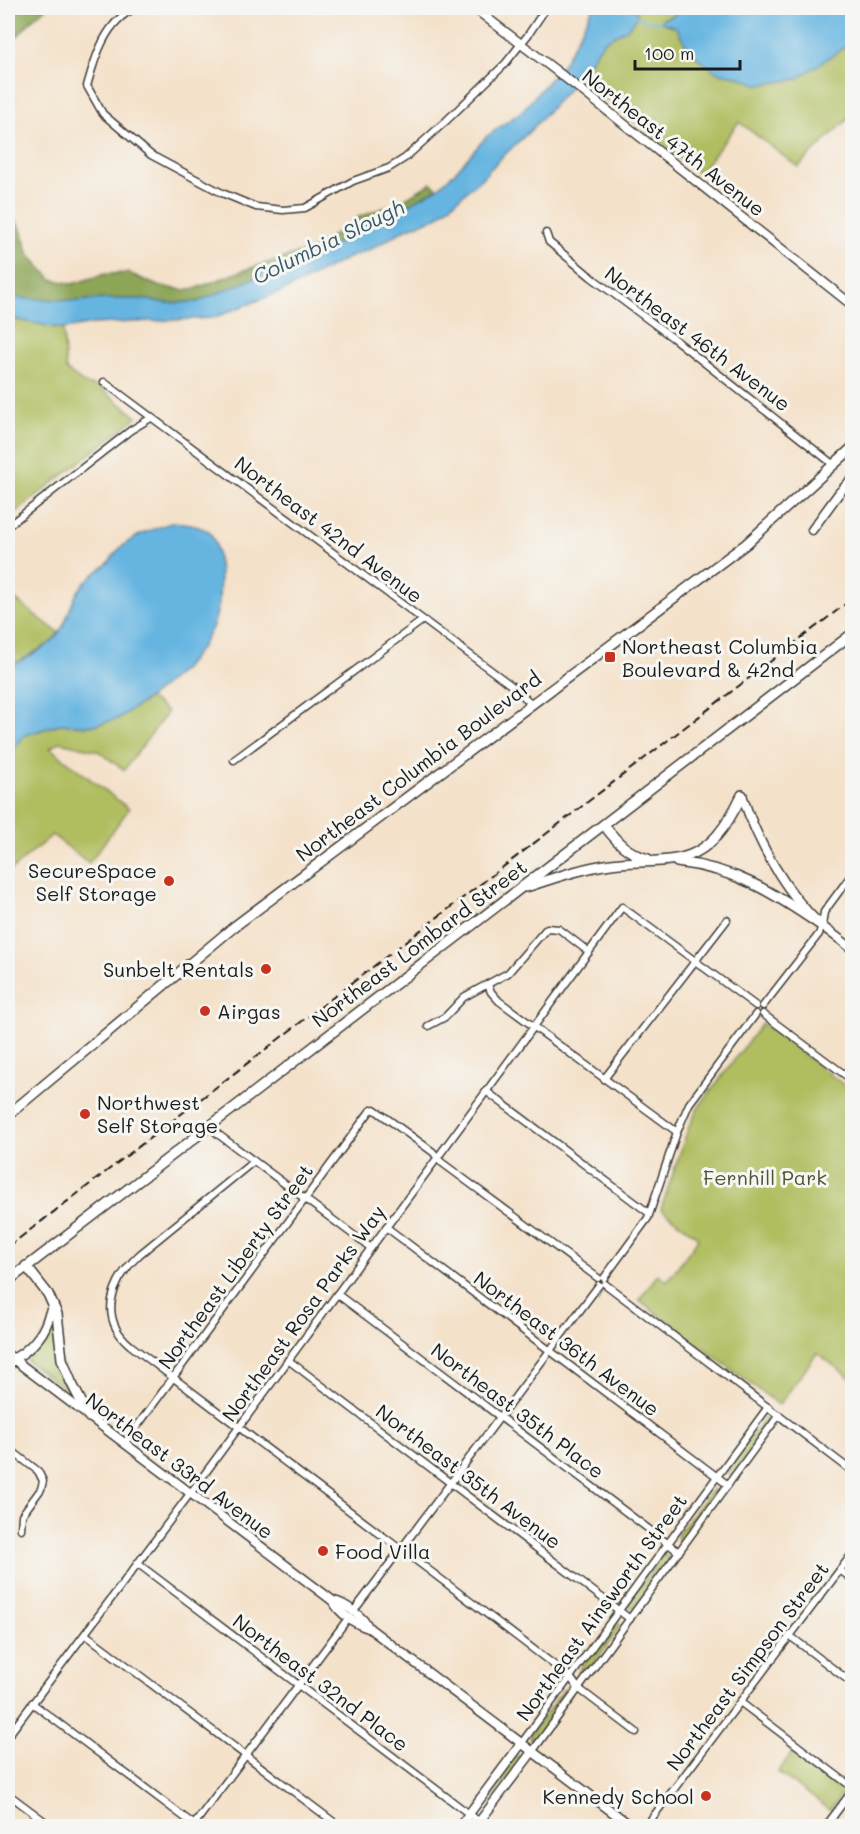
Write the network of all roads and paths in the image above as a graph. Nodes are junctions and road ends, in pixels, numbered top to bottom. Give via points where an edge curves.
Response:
1 (136, 8) edge
2 (474, 8) edge
3 (546, 8) edge
4 (522, 44) junction
5 (546, 233) dead end
6 (852, 305) edge
7 (104, 382) dead end
8 (151, 418) junction
9 (852, 448) edge
10 (834, 465) junction
11 (852, 479) edge
12 (8, 526) edge
13 (812, 530) dead end
14 (423, 620) junction
15 (852, 634) edge
16 (532, 704) junction
17 (234, 760) dead end
18 (742, 795) joint
19 (604, 825) junction
20 (664, 861) junction
21 (852, 874) edge
22 (520, 889) junction
23 (727, 920) dead end
24 (822, 926) junction
25 (852, 949) edge
26 (589, 952) junction
27 (695, 961) junction
28 (488, 985) junction
29 (760, 1006) junction
30 (760, 1014) junction
31 (428, 1026) dead end
32 (534, 1026) junction
33 (604, 1078) junction
34 (852, 1080) edge
35 (486, 1091) junction
36 (8, 1115) edge
37 (209, 1126) junction
38 (677, 1132) junction
39 (438, 1158) junction
40 (254, 1161) junction
41 (305, 1199) junction
42 (649, 1213) junction
43 (386, 1227) junction
44 (371, 1248) junction
45 (26, 1266) junction
46 (8, 1281) edge
47 (601, 1281) junction
48 (337, 1294) junction
49 (53, 1308) junction
50 (549, 1350) junction
51 (9, 1360) edge
52 (288, 1360) junction
53 (173, 1377) junction
54 (768, 1407) junction
55 (779, 1415) junction
56 (89, 1417) junction
57 (500, 1417) junction
58 (239, 1427) junction
59 (124, 1444) junction
60 (8, 1448) edge
61 (852, 1471) edge
62 (717, 1477) junction
63 (450, 1483) junction
64 (728, 1485) junction
65 (190, 1494) junction
66 (21, 1529) dead end
67 (668, 1544) junction
68 (401, 1548) junction
69 (680, 1552) junction
70 (852, 1554) edge
71 (137, 1563) junction
72 (840, 1570) junction
73 (852, 1579) edge
74 (619, 1611) junction
75 (351, 1615) junction
76 (630, 1619) junction
77 (85, 1634) junction
78 (790, 1636) junction
79 (570, 1677) junction
80 (852, 1683) edge
81 (298, 1686) junction
82 (578, 1688) junction
83 (740, 1702) junction
84 (32, 1703) junction
85 (636, 1732) dead end
86 (8, 1736) edge
87 (521, 1744) junction
88 (532, 1752) junction
89 (246, 1755) junction
90 (852, 1789) edge
91 (8, 1794) edge
92 (469, 1814) junction
93 (480, 1825) edge
94 (194, 1826) edge
95 (51, 1827) edge
96 (339, 1827) edge
97 (459, 1827) edge
98 (631, 1827) edge
99 (646, 1827) edge
100 (826, 1827) edge

1 - 4 street via 124,12 97,52 87,86 103,114 151,155 222,193 256,207 282,210 305,208 397,164
2 - 4 street, Northeast 47th Avenue
3 - 4 street
4 - 6 street, Northeast 47th Avenue
5 - 10 street, Northeast 46th Avenue via 549,242 591,277
7 - 8 street, Northeast 42nd Avenue
8 - 12 street via 130,430
8 - 14 street, Northeast 42nd Avenue
9 - 10 main road, Northeast Columbia Boulevard
10 - 16 main road, Northeast Columbia Boulevard via 746,544
11 - 13 street
14 - 16 street, Northeast 42nd Avenue
14 - 17 street
15 - 19 main road, Northeast Lombard Street
16 - 36 main road, Northeast Columbia Boulevard via 233,927
18 - 20 main road via 728,822 709,844 685,857
18 - 24 street via 770,859
19 - 20 main road via 630,852
19 - 22 main road, Northeast Lombard Street
20 - 22 main road via 610,864
20 - 24 main road via 702,866 747,880
21 - 24 street via 824,912
22 - 37 main road, Northeast Lombard Street
23 - 27 street
24 - 25 street
24 - 29 street
26 - 27 street, Northeast Rosa Parks Way via 622,907
26 - 28 street via 559,929 547,928 513,968
26 - 32 street, Northeast Rosa Parks Way
27 - 29 street
27 - 33 street
28 - 31 street
28 - 32 street via 499,1001
29 - 30 street via 765,1010
30 - 34 street
30 - 38 street via 694,1096
32 - 33 street
32 - 35 street, Northeast Rosa Parks Way
33 - 38 street
35 - 39 street, Northeast Rosa Parks Way
35 - 42 street
37 - 40 street
37 - 45 main road, Northeast Lombard Street
38 - 42 street
39 - 41 street, Northeast Liberty Street via 374,1109
39 - 43 street, Northeast Rosa Parks Way
39 - 47 street
40 - 41 street
40 - 53 street via 140,1254 115,1288 111,1313 119,1334
41 - 44 street
41 - 53 street, Northeast Liberty Street
42 - 47 street
43 - 44 street, Northeast Rosa Parks Way
43 - 50 street, Northeast 36th Avenue
44 - 48 street, Northeast Rosa Parks Way
45 - 46 main road, Northeast Lombard Street
45 - 49 main road via 48,1294
47 - 50 street
47 - 54 street
48 - 52 street, Northeast Rosa Parks Way
48 - 57 street, Northeast 35th Place
49 - 51 main road via 43,1330 25,1353
49 - 56 main road via 66,1370
50 - 57 street
50 - 62 street, Northeast 36th Avenue
51 - 56 street, Northeast 33rd Avenue
52 - 58 street, Northeast Rosa Parks Way
52 - 63 street, Northeast 35th Avenue
53 - 58 street
53 - 59 street, Northeast Liberty Street
54 - 55 street
54 - 62 street, Northeast Ainsworth Street
55 - 61 street
55 - 64 street, Northeast Ainsworth Street
56 - 59 street, Northeast 33rd Avenue
57 - 63 street
57 - 67 street, Northeast 35th Place
58 - 65 street, Northeast Rosa Parks Way
58 - 68 street
59 - 65 street, Northeast 33rd Avenue
60 - 66 street via 38,1471 43,1481 22,1515
62 - 64 street, Northeast 36th Avenue
62 - 67 street, Northeast Ainsworth Street
63 - 68 street
63 - 74 street, Northeast 35th Avenue
64 - 69 street, Northeast Ainsworth Street
65 - 71 street, Northeast Rosa Parks Way
65 - 75 street, Northeast 33rd Avenue
67 - 69 street, Northeast 35th Place
67 - 74 street, Northeast Ainsworth Street
68 - 75 street via 401,1555 397,1554
68 - 79 street
69 - 76 street, Northeast Ainsworth Street
70 - 72 street, Northeast Simpson Street
71 - 77 street, Northeast Rosa Parks Way
71 - 81 street, Northeast 32nd Place
72 - 73 street
72 - 78 street, Northeast Simpson Street
74 - 76 street, Northeast 35th Avenue
74 - 79 street, Northeast Ainsworth Street
75 - 81 street
75 - 87 street, Northeast 33rd Avenue
76 - 82 street, Northeast Ainsworth Street
77 - 84 street, Northeast Rosa Parks Way
77 - 89 street
78 - 80 street
78 - 83 street, Northeast Simpson Street
79 - 82 street
79 - 87 street, Northeast Ainsworth Street
81 - 89 street
81 - 92 street, Northeast 32nd Place
82 - 85 street
82 - 88 street, Northeast Ainsworth Street
83 - 90 street
83 - 99 street, Northeast Simpson Street
84 - 86 street, Northeast Rosa Parks Way
84 - 94 street
87 - 88 street, Northeast 33rd Avenue
87 - 92 street, Northeast Ainsworth Street
88 - 93 street, Northeast Ainsworth Street
88 - 98 street, Northeast 33rd Avenue
89 - 94 street
89 - 96 street
90 - 100 street
91 - 95 street
92 - 93 street, Northeast 32nd Place
92 - 97 street, Northeast Ainsworth Street

